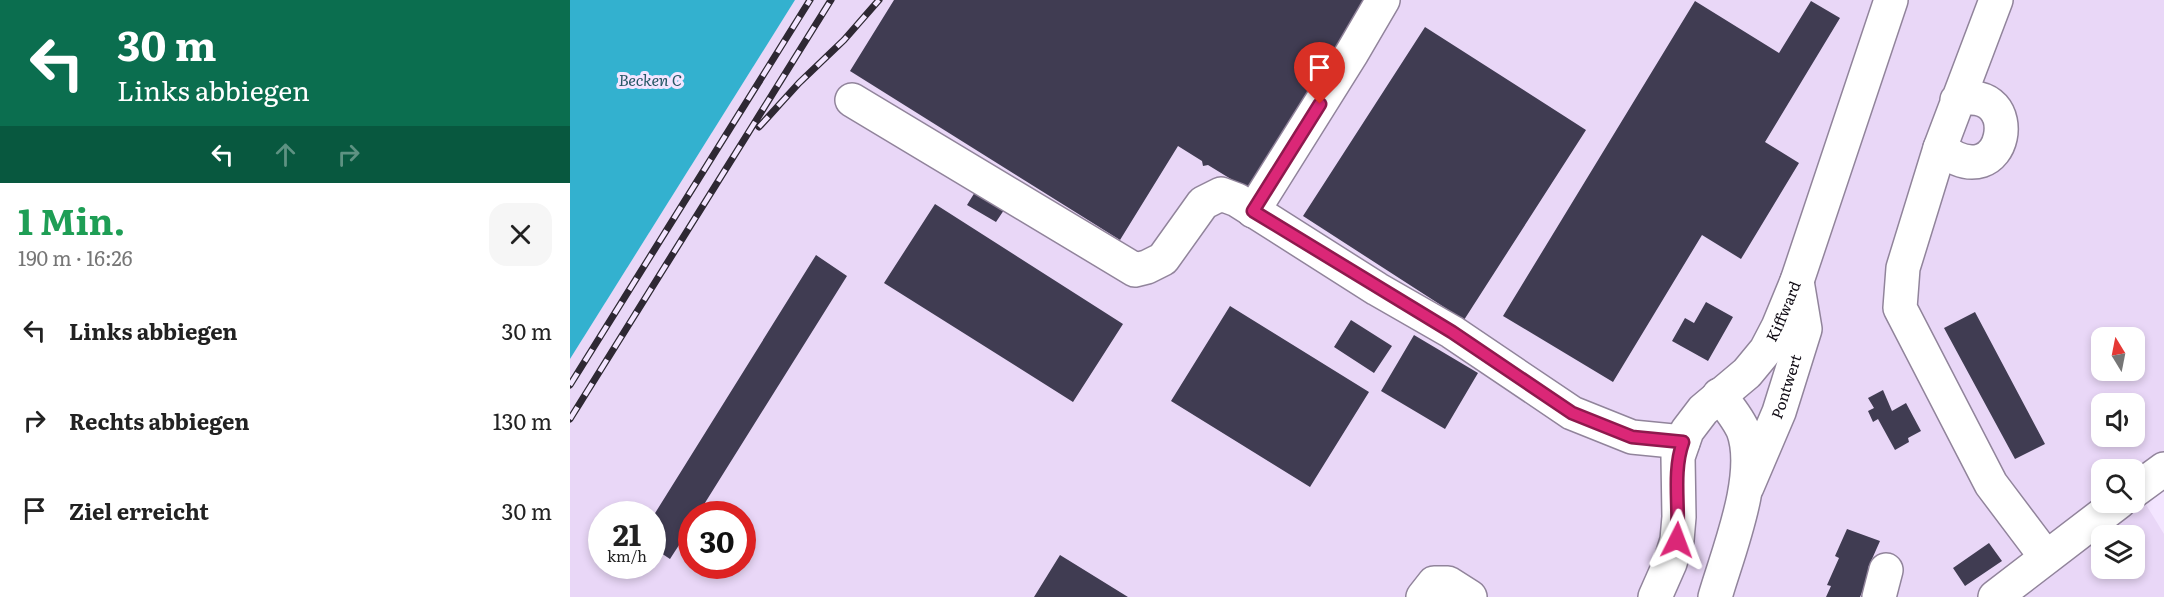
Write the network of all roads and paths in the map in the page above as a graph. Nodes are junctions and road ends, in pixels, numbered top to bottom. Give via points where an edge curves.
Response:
1 (1383, 0) edge
2 (1892, 0) edge
3 (1996, 0) edge
4 (852, 100) dead end
5 (1958, 100) junction
6 (1940, 148) junction
7 (1253, 211) junction
8 (1797, 281) junction
9 (1719, 395) junction
10 (1683, 442) junction
11 (2164, 469) edge
12 (2145, 483) edge
13 (1747, 487) junction
14 (2104, 513) edge
15 (2046, 557) junction
16 (1422, 597) edge
17 (1470, 597) edge
18 (1655, 597) edge
19 (1714, 597) edge
20 (1995, 597) edge

1 - 7 street
2 - 8 street, Kiffward
3 - 5 street
4 - 7 street via 1135,270 1163,259 1203,202 1221,194
5 - 6 street
5 - 6 street via 1978,98 1995,109 2001,119 2000,142 1983,160 1971,163
6 - 15 street via 1903,268 1900,308 1991,484
7 - 10 street via 1452,332 1572,413 1632,437
8 - 9 street, Kiffward via 1766,350 1747,373
8 - 13 street, Pontwert via 1803,338 1779,412
9 - 10 street, Kiffward via 1703,410
9 - 13 street, Pontwert via 1743,431 1748,453
10 - 18 street, Kiffward via 1678,457 1677,540
11 - 12 street
13 - 19 street, Pontwert
14 - 15 street
15 - 20 street
16 - 17 street via 1434,583 1448,583

